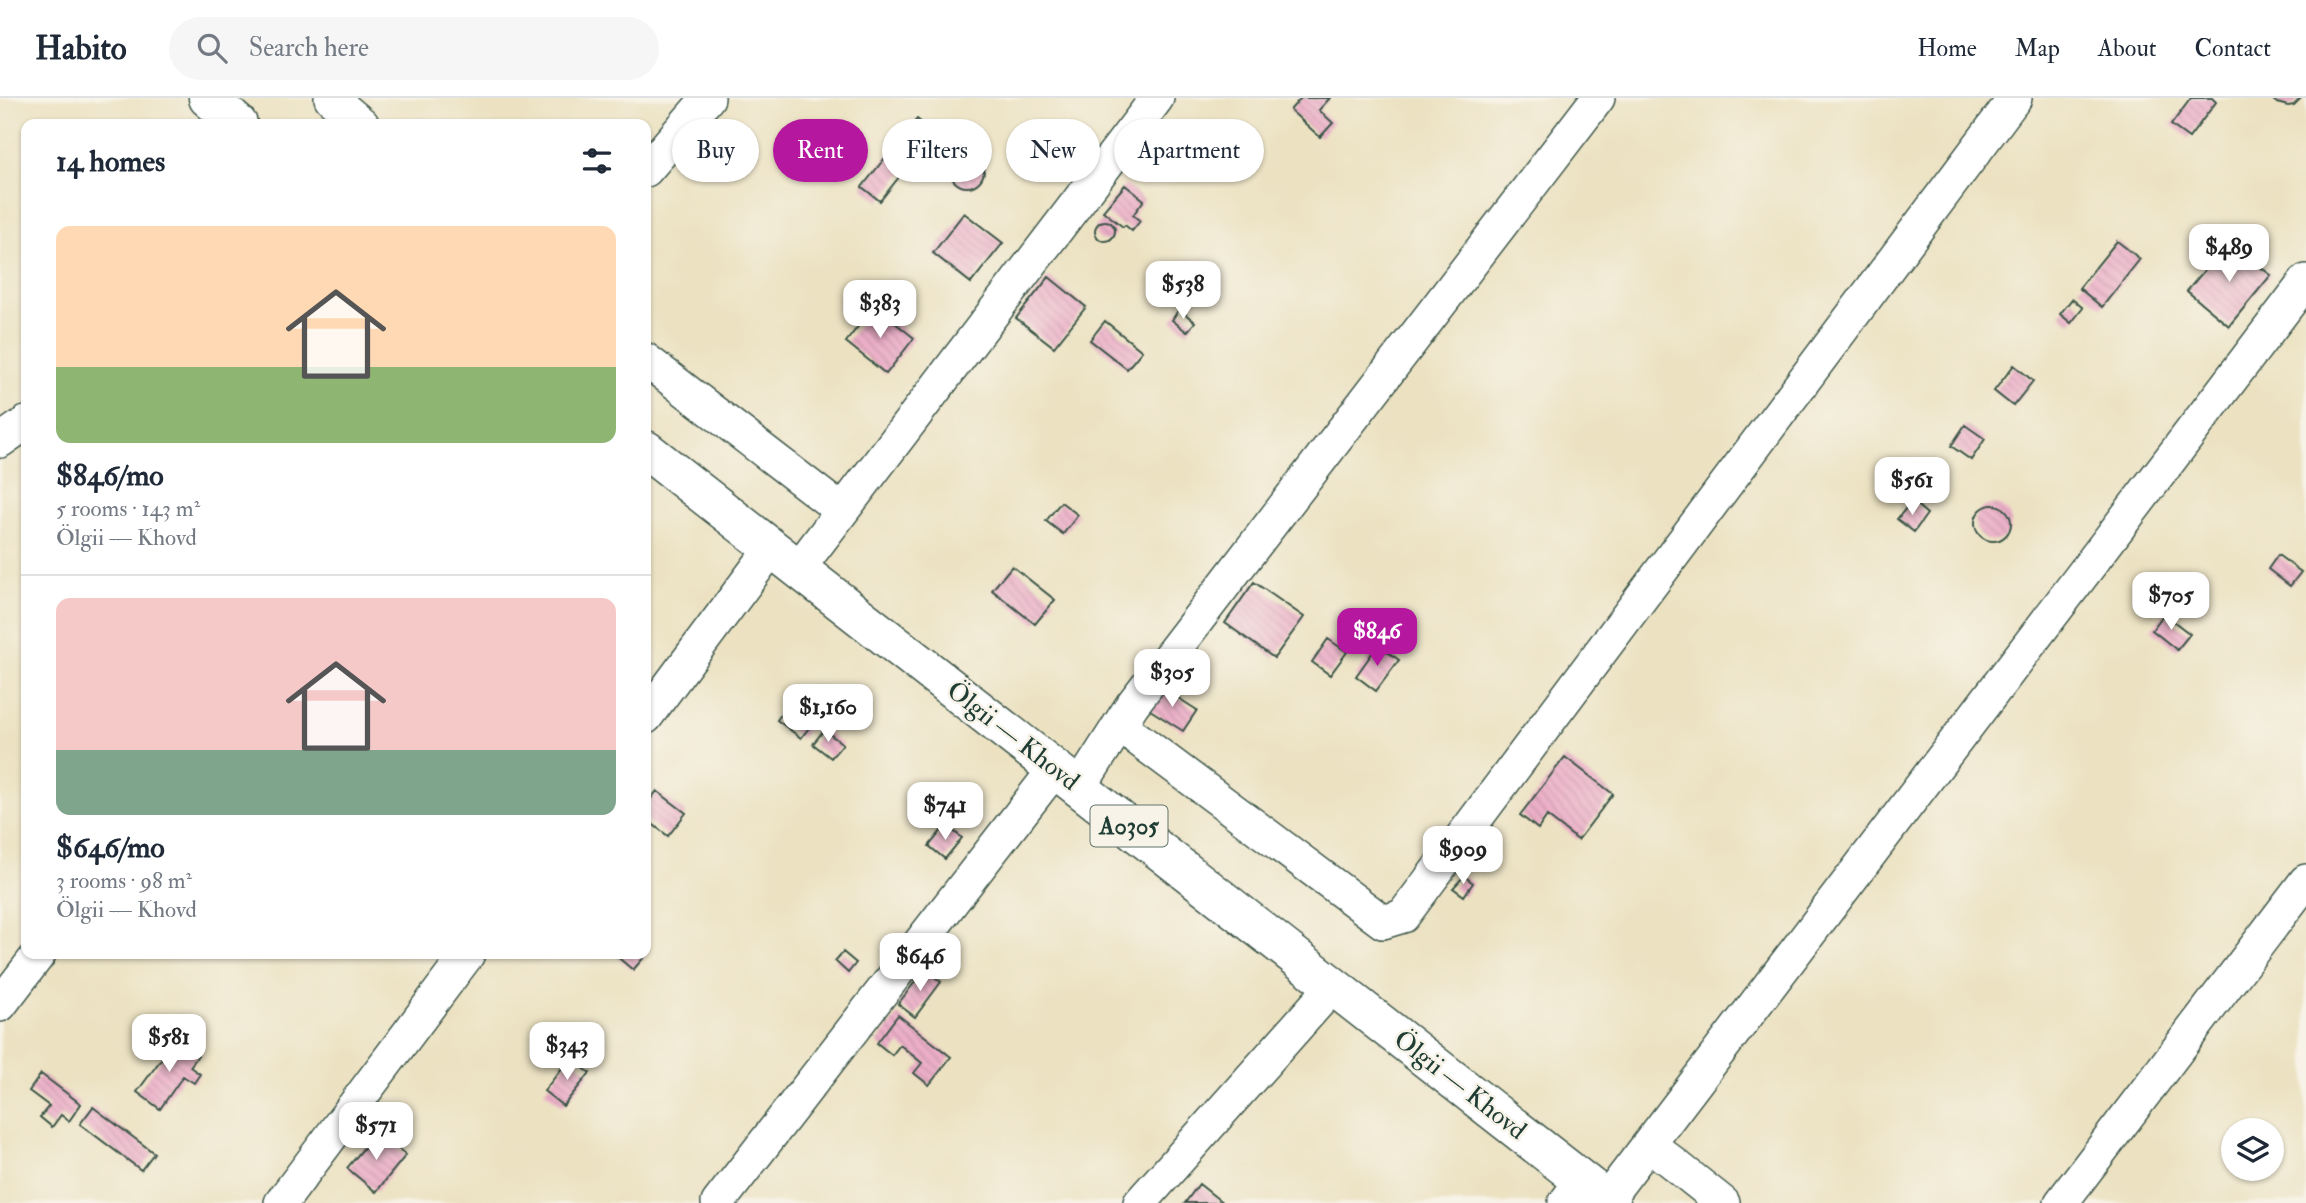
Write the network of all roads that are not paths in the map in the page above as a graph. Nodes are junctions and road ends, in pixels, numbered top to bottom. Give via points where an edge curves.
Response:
1 (208, 98) edge
2 (331, 98) edge
3 (708, 98) edge
4 (1157, 98) edge
5 (1598, 98) edge
6 (2015, 98) edge
7 (232, 119) edge
8 (356, 119) edge
9 (651, 164) edge
10 (2306, 281) edge
11 (651, 364) edge
12 (21, 426) edge
13 (0, 441) edge
14 (651, 454) edge
15 (842, 511) junction
16 (785, 559) junction
17 (651, 711) edge
18 (1119, 725) junction
19 (1067, 779) junction
20 (2306, 881) edge
21 (35, 959) edge
22 (464, 959) edge
23 (1333, 986) junction
24 (0, 1005) edge
25 (1649, 1144) junction
26 (1591, 1196) edge
27 (281, 1203) edge
28 (718, 1203) edge
29 (1140, 1203) edge
30 (1723, 1203) edge
31 (2061, 1203) edge

1 - 7 highway
2 - 8 street
3 - 9 street
4 - 15 street
5 - 18 street
6 - 18 street via 1403,916 1383,922
10 - 25 street
11 - 15 street
12 - 13 street
14 - 16 highway, Ölgii — Khovd / A0305
15 - 16 street
16 - 17 street
16 - 19 highway, Ölgii — Khovd / A0305
18 - 19 street
19 - 23 highway, Ölgii — Khovd / A0305
19 - 28 street
20 - 31 street
21 - 24 street
22 - 27 street
23 - 26 highway, Ölgii — Khovd / A0305
23 - 29 street
25 - 26 street
25 - 30 street

